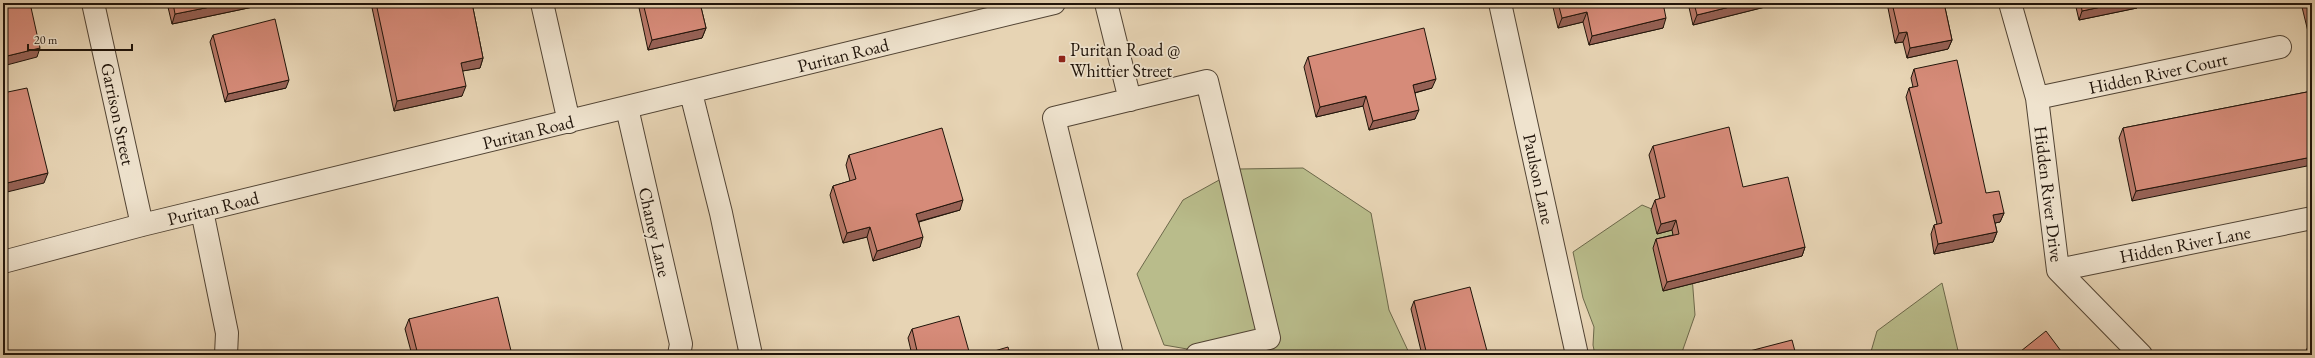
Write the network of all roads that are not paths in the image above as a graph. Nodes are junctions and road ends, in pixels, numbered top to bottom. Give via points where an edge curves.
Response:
1 (93, 3) edge
2 (542, 3) edge
3 (1054, 3) edge
4 (1106, 3) edge
5 (1500, 3) edge
6 (2010, 3) edge
7 (977, 12) edge
8 (2280, 48) dead end
9 (691, 93) junction
10 (2037, 98) junction
11 (1130, 100) junction
12 (627, 108) junction
13 (569, 122) junction
14 (202, 211) junction
15 (2312, 218) edge
16 (142, 225) junction
17 (3, 262) edge
18 (2058, 270) junction
19 (226, 355) edge
20 (679, 355) edge
21 (751, 355) edge
22 (1112, 355) edge
23 (1197, 355) edge
24 (1577, 355) edge
25 (2141, 355) edge

1 - 16 street, Garrison Street
2 - 13 street
3 - 7 street, Puritan Road
4 - 11 street
5 - 24 street, Paulson Lane
6 - 10 street, Hidden River Drive
7 - 9 street, Puritan Road
8 - 10 street, Hidden River Court
9 - 12 street, Puritan Road
9 - 21 street via 721,212
10 - 18 street, Hidden River Drive
11 - 22 street via 1054,118
11 - 23 street via 1207,81 1269,338
12 - 13 street, Puritan Road
12 - 20 street, Chaney Lane via 681,344
13 - 14 street, Puritan Road
14 - 16 street, Puritan Road
14 - 19 street via 227,333
15 - 18 street, Hidden River Lane
16 - 17 street, Puritan Road
18 - 25 street, Hidden River Drive

